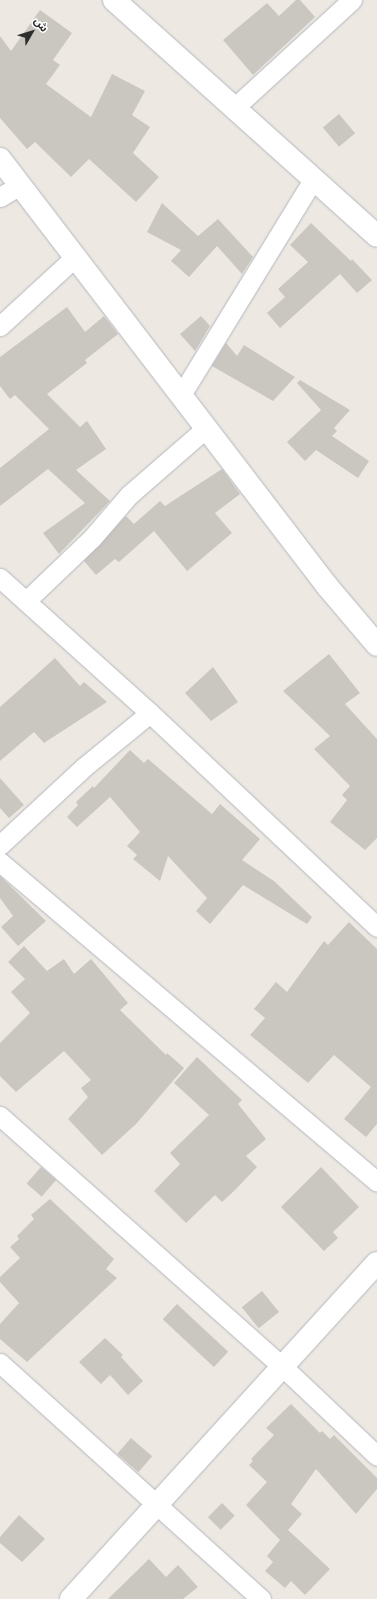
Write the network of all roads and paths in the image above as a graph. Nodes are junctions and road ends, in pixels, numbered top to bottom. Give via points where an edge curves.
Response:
1 (114, 0) edge
2 (352, 0) edge
3 (234, 108) junction
4 (0, 159) edge
5 (313, 180) junction
6 (20, 185) junction
7 (0, 197) edge
8 (377, 236) edge
9 (76, 257) junction
10 (0, 326) edge
11 (181, 395) junction
12 (206, 428) junction
13 (0, 578) edge
14 (26, 601) junction
15 (375, 636) edge
16 (150, 713) junction
17 (0, 845) edge
18 (0, 862) edge
19 (377, 927) edge
20 (0, 1116) edge
21 (377, 1182) edge
22 (377, 1263) edge
23 (0, 1363) edge
24 (283, 1366) junction
25 (377, 1456) edge
26 (158, 1504) junction
27 (71, 1599) edge
28 (260, 1599) edge

1 - 3 street
2 - 3 street
3 - 5 street
4 - 6 street
5 - 8 street
5 - 11 street
6 - 7 street
6 - 9 street
9 - 10 street
9 - 11 street
11 - 12 street
12 - 14 street via 129,495 92,538
12 - 15 street via 327,586
13 - 14 street
14 - 16 street
16 - 17 street via 84,767
16 - 19 street
18 - 21 street
20 - 24 street
22 - 24 street
23 - 26 street
24 - 25 street
24 - 26 street
26 - 27 street
26 - 28 street

